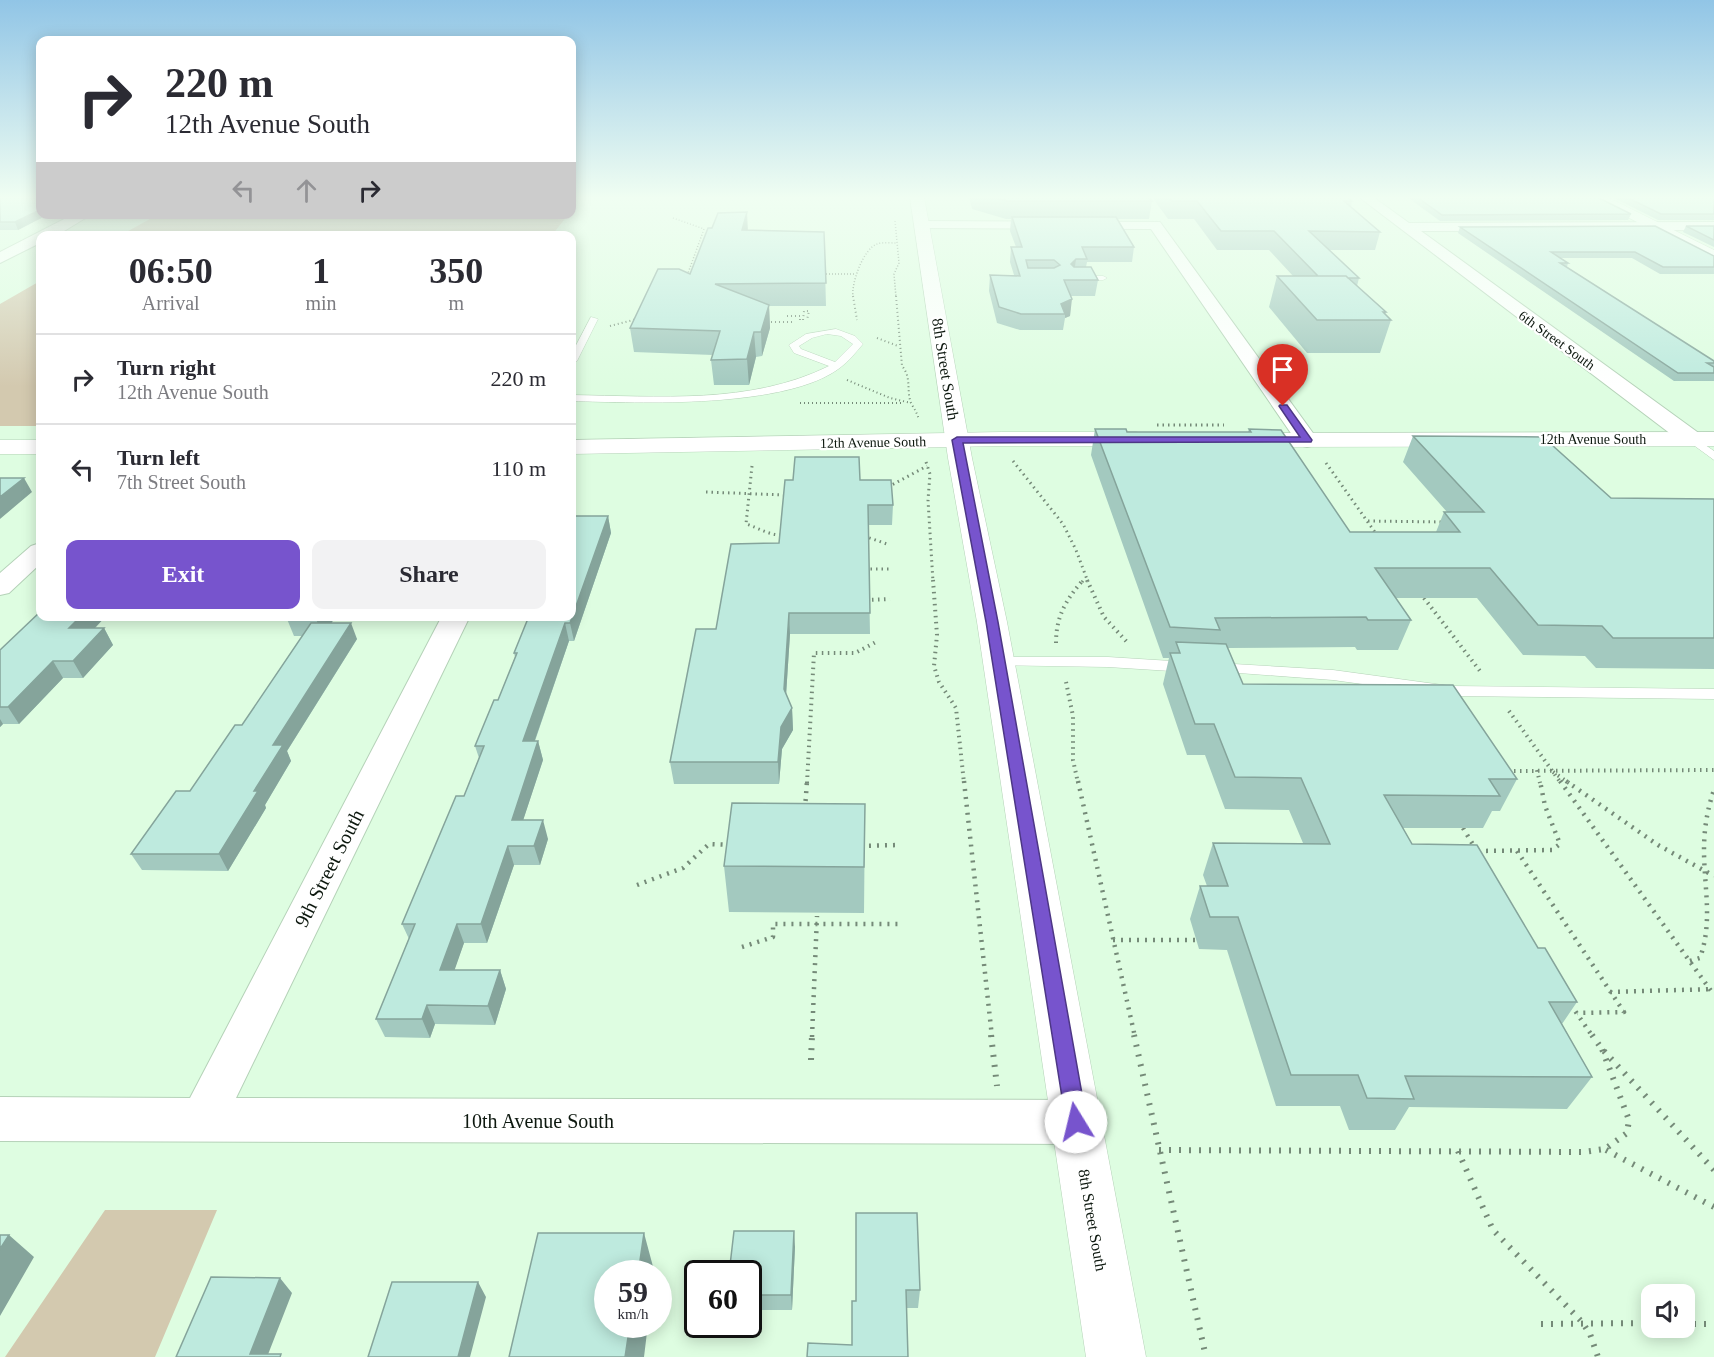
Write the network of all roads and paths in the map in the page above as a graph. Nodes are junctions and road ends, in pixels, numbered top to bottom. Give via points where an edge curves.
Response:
1 (692, 260) edge
2 (864, 260) edge
3 (899, 260) edge
4 (923, 260) edge
5 (1183, 260) edge
6 (1452, 260) edge
7 (811, 274) edge
8 (856, 274) junction
9 (686, 277) junction
10 (697, 277) edge
11 (1103, 278) dead end
12 (1075, 279) edge
13 (680, 280) edge
14 (787, 314) edge
15 (639, 317) edge
16 (594, 319) dead end
17 (639, 322) edge
18 (771, 322) edge
19 (786, 322) junction
20 (807, 322) dead end
21 (631, 324) junction
22 (862, 326) dead end
23 (605, 329) dead end
24 (877, 338) dead end
25 (898, 346) junction
26 (576, 353) edge
27 (837, 366) junction
28 (750, 395) junction
29 (576, 398) edge
30 (911, 403) junction
31 (920, 427) dead end
32 (1157, 439) edge
33 (1703, 439) edge
34 (1228, 440) edge
35 (1307, 440) junction
36 (0, 447) edge
37 (36, 447) edge
38 (576, 447) edge
39 (936, 455) junction
40 (1010, 457) dead end
41 (1714, 457) edge
42 (1324, 460) dead end
43 (752, 466) dead end
44 (887, 488) edge
45 (706, 492) dead end
46 (749, 492) junction
47 (784, 495) edge
48 (1368, 521) junction
49 (1446, 522) dead end
50 (784, 535) edge
51 (858, 536) edge
52 (1381, 541) edge
53 (887, 544) dead end
54 (36, 555) edge
55 (865, 569) edge
56 (888, 569) dead end
57 (1085, 578) junction
58 (0, 587) edge
59 (1425, 598) edge
60 (890, 599) dead end
61 (856, 600) edge
62 (453, 621) edge
63 (876, 642) dead end
64 (999, 662) junction
65 (1059, 662) junction
66 (1155, 666) junction
67 (1495, 691) junction
68 (1714, 694) edge
69 (1537, 770) junction
70 (1550, 770) junction
71 (1714, 770) edge
72 (1505, 771) edge
73 (1714, 790) edge
74 (805, 812) edge
75 (1463, 828) dead end
76 (733, 844) edge
77 (899, 845) dead end
78 (857, 846) edge
79 (1517, 850) junction
80 (1477, 852) junction
81 (1483, 861) edge
82 (1706, 872) junction
83 (1714, 876) edge
84 (637, 885) dead end
85 (817, 916) dead end
86 (817, 924) junction
87 (903, 924) dead end
88 (1113, 940) junction
89 (1196, 940) dead end
90 (742, 947) dead end
91 (1690, 961) junction
92 (1713, 991) edge
93 (1609, 992) junction
94 (1565, 996) edge
95 (1576, 1013) junction
96 (1602, 1049) junction
97 (812, 1060) dead end
98 (0, 1119) edge
99 (202, 1120) junction
100 (1001, 1122) junction
101 (1076, 1122) junction
102 (1605, 1149) junction
103 (1160, 1150) junction
104 (1458, 1151) junction
105 (1714, 1170) edge
106 (1714, 1207) edge
107 (1582, 1322) junction
108 (1641, 1323) edge
109 (1541, 1324) dead end
110 (1695, 1324) edge
111 (1714, 1324) edge
112 (1116, 1357) edge
113 (1206, 1357) edge
114 (1598, 1357) edge

1 - 9 path
2 - 8 path
3 - 25 path via 894,274
4 - 39 main road, 8th Street South
5 - 35 street
6 - 33 street, 6th Street South
7 - 8 path
8 - 22 path via 853,302
9 - 10 path
9 - 13 path
11 - 12 lane
14 - 19 path
15 - 21 path
16 - 26 lane
17 - 21 path
18 - 19 path
19 - 20 path
21 - 23 path
24 - 25 path
25 - 30 path via 902,366 908,373
27 - 27 lane via 858,344 854,338 827,332 804,337 794,345 797,351
27 - 28 lane via 809,382
28 - 29 lane
28 - 30 path via 783,404
30 - 31 path via 917,410
32 - 39 main road, 12th Avenue South
33 - 35 main road, 12th Avenue South
33 - 41 lane
34 - 35 main road, 12th Avenue South
36 - 37 main road
38 - 39 main road, 12th Avenue South
39 - 44 path
39 - 64 main road, 8th Street South
39 - 100 path via 928,500 937,635 934,664 936,683 956,708
40 - 57 path via 1058,514
42 - 48 path
43 - 46 path
45 - 46 path
46 - 47 path
46 - 50 path via 746,524 769,535
48 - 49 path
48 - 52 path
51 - 53 path
54 - 58 street
55 - 56 path
57 - 65 path via 1059,611
57 - 66 path via 1104,619
59 - 67 path
60 - 61 path
62 - 99 street, 9th Street South
63 - 74 path via 857,653 814,653
64 - 65 lane
64 - 101 main road, 8th Street South
65 - 66 lane
65 - 88 path via 1073,716 1073,760
66 - 67 lane via 1284,671 1438,690
67 - 68 lane
67 - 70 path
69 - 70 path
69 - 72 path
69 - 79 path via 1545,806 1560,844 1552,850
70 - 71 path
70 - 82 path via 1636,830
70 - 91 path
73 - 82 path via 1705,829
75 - 80 path
76 - 84 path via 709,844 683,868
77 - 78 path
79 - 80 path
79 - 93 path
80 - 81 path
82 - 83 path
82 - 91 path via 1711,905 1706,947 1700,958
85 - 86 path
86 - 87 path
86 - 90 path via 773,924 773,937
86 - 97 path
88 - 89 path
88 - 103 path
91 - 92 path
92 - 93 path
93 - 95 path via 1624,1012
94 - 95 path
95 - 96 path
96 - 102 path via 1629,1120 1627,1133
96 - 105 path
98 - 99 street, 10th Avenue South
99 - 100 street, 10th Avenue South
100 - 101 street, 10th Avenue South
101 - 112 main road, 8th Street South
102 - 104 path
102 - 106 path
103 - 104 path
103 - 113 path
104 - 107 path via 1493,1230
107 - 108 path
107 - 109 path
107 - 114 path
110 - 111 path

